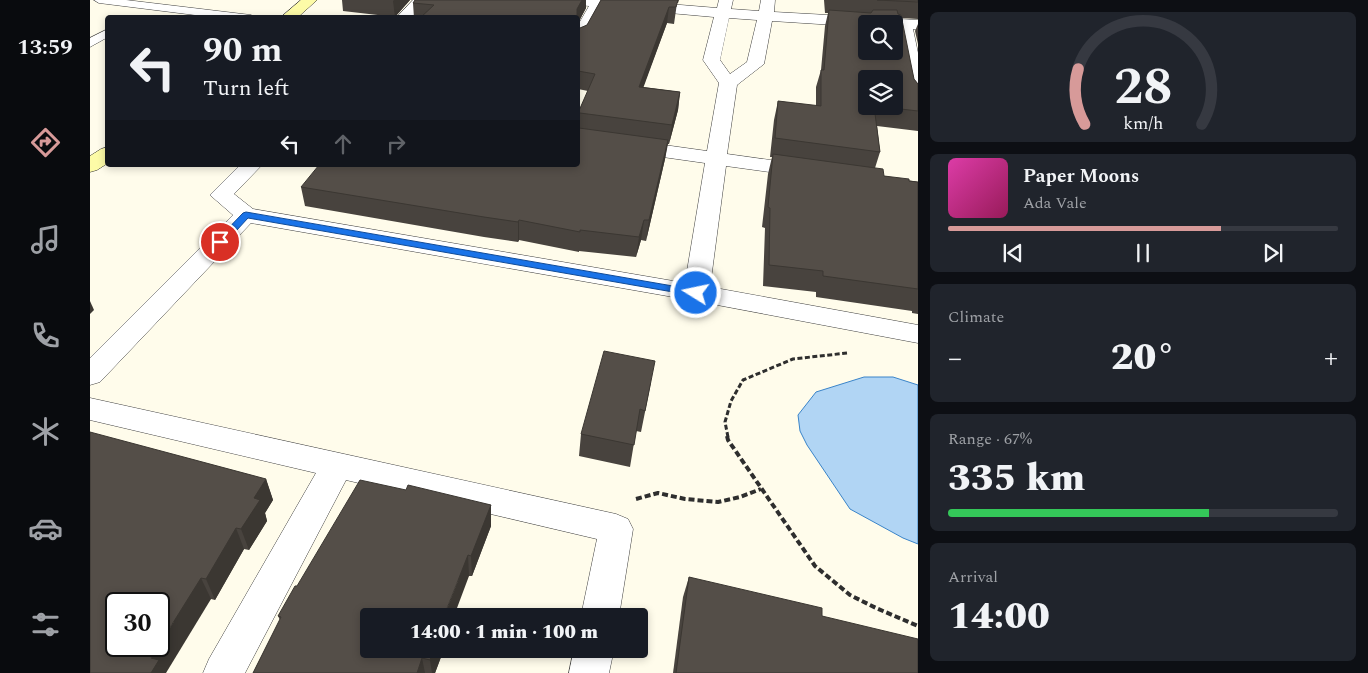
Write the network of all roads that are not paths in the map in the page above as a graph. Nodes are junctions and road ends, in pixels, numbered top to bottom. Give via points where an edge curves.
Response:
1 (99, 0) edge
2 (310, 0) edge
3 (427, 0) edge
4 (566, 0) edge
5 (768, 0) edge
6 (144, 2) edge
7 (599, 2) junction
8 (725, 6) edge
9 (136, 15) edge
10 (231, 15) edge
11 (291, 15) edge
12 (406, 15) edge
13 (765, 17) junction
14 (911, 24) edge
15 (105, 34) edge
16 (580, 35) edge
17 (90, 42) edge
18 (728, 83) junction
19 (918, 96) edge
20 (580, 139) edge
21 (105, 155) edge
22 (716, 158) junction
23 (90, 166) edge
24 (250, 167) edge
25 (822, 173) edge
26 (246, 215) junction
27 (696, 293) junction
28 (918, 334) edge
29 (90, 375) edge
30 (90, 409) edge
31 (338, 466) junction
32 (601, 608) edge
33 (592, 658) edge
34 (223, 673) edge
35 (589, 673) edge

1 - 6 lane
2 - 11 street
3 - 12 street via 419,2
4 - 7 street
5 - 13 street
6 - 9 lane
6 - 10 lane
7 - 8 street
7 - 16 street
8 - 13 street
8 - 18 street via 711,60
13 - 14 street
13 - 18 street via 754,64
14 - 19 street
15 - 17 lane
18 - 22 street
20 - 22 street
21 - 23 street
22 - 25 street
22 - 27 street
24 - 26 street via 221,195
26 - 27 street
26 - 29 street
27 - 28 street
30 - 31 street
31 - 32 street via 616,529
31 - 34 street
33 - 35 street

